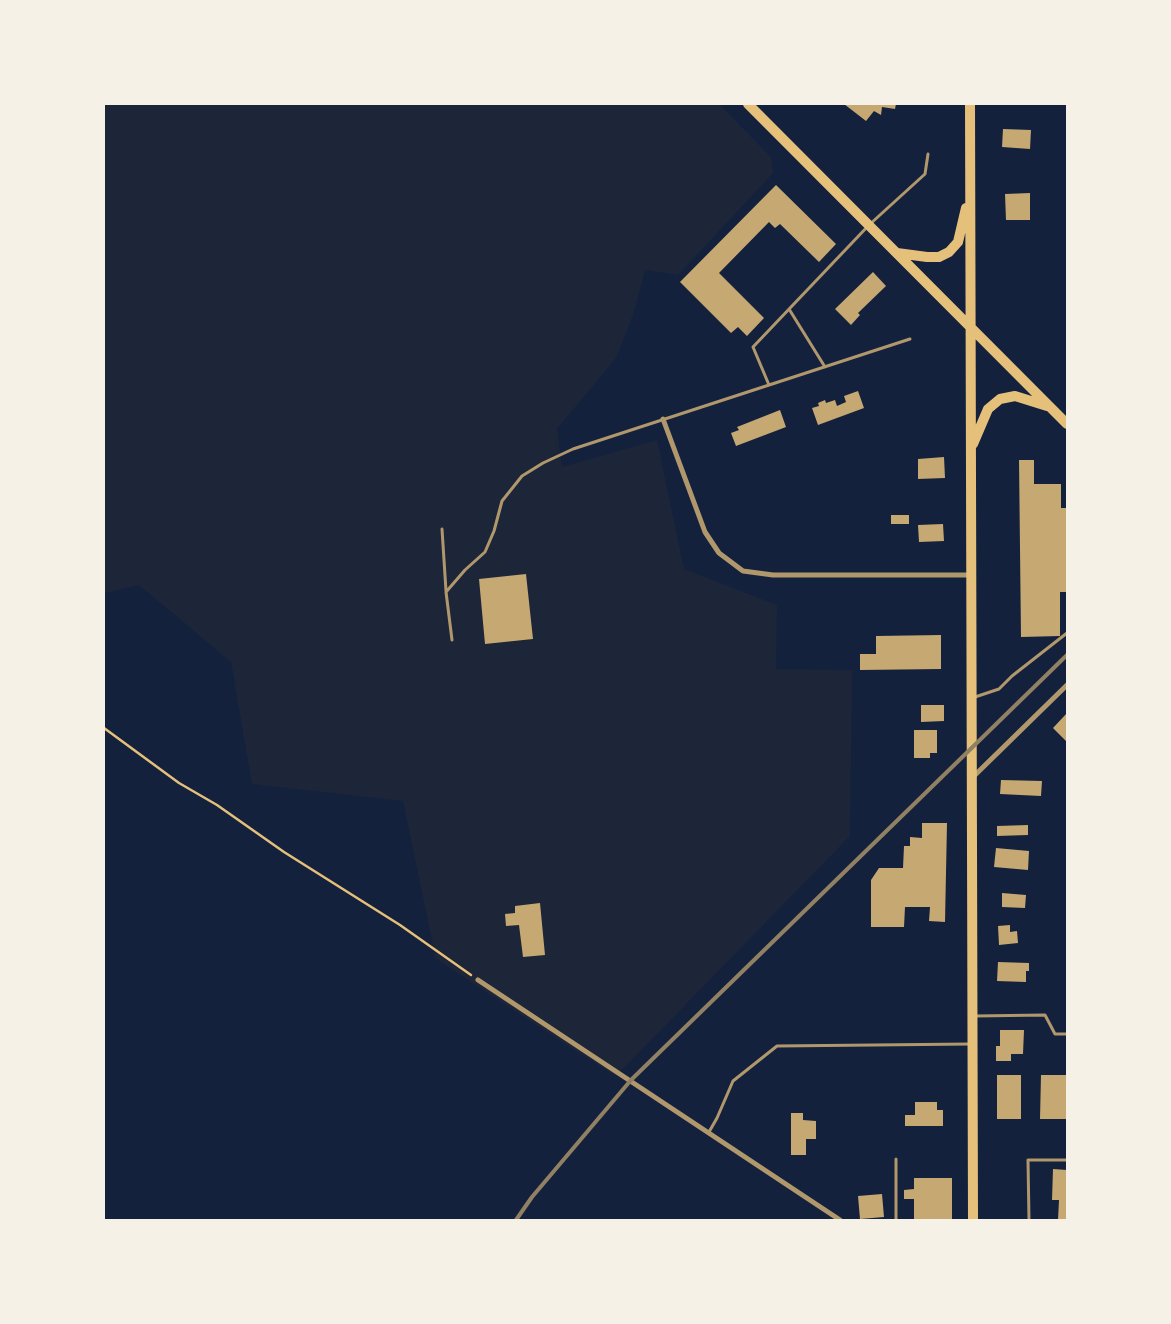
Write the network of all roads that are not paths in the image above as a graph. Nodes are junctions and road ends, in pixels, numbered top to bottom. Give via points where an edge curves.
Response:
1 (748, 104) edge
2 (970, 104) edge
3 (928, 154) dead end
4 (971, 190) junction
5 (869, 225) junction
6 (897, 252) junction
7 (789, 309) junction
8 (970, 326) junction
9 (910, 339) dead end
10 (825, 367) junction
11 (769, 385) junction
12 (1050, 407) junction
13 (663, 419) junction
14 (1067, 424) edge
15 (971, 450) junction
16 (442, 529) dead end
17 (971, 575) junction
18 (446, 592) junction
19 (1067, 633) edge
20 (452, 640) dead end
21 (1067, 685) edge
22 (972, 698) junction
23 (972, 778) junction
24 (478, 980) road end
25 (972, 1016) junction
26 (1067, 1034) edge
27 (972, 1044) junction
28 (709, 1132) junction
29 (896, 1159) dead end
30 (1067, 1160) edge
31 (840, 1220) edge
32 (896, 1220) edge
33 (973, 1220) edge
34 (1029, 1220) edge

1 - 5 main road
2 - 4 main road
3 - 5 lane via 925,174
4 - 6 main road via 958,242 949,252 939,257
4 - 8 main road
5 - 6 main road
5 - 7 lane
6 - 8 main road
7 - 10 lane
7 - 11 lane via 753,347
8 - 12 main road
8 - 15 main road
9 - 10 lane
10 - 11 lane
11 - 13 lane
12 - 14 main road
12 - 15 main road via 1015,396 1000,399 988,409
13 - 17 street via 705,532 719,553 743,571 773,575
13 - 18 lane via 573,449 522,476 502,500 485,552
15 - 17 main road
16 - 18 lane
17 - 22 main road
18 - 20 lane
19 - 22 lane via 999,689
21 - 23 street
22 - 23 main road
23 - 25 main road
24 - 28 street
25 - 26 lane via 1045,1015 1055,1034
25 - 27 main road
27 - 28 lane via 777,1046 733,1082
27 - 33 main road
28 - 31 street
29 - 32 lane
30 - 34 lane via 1028,1160

